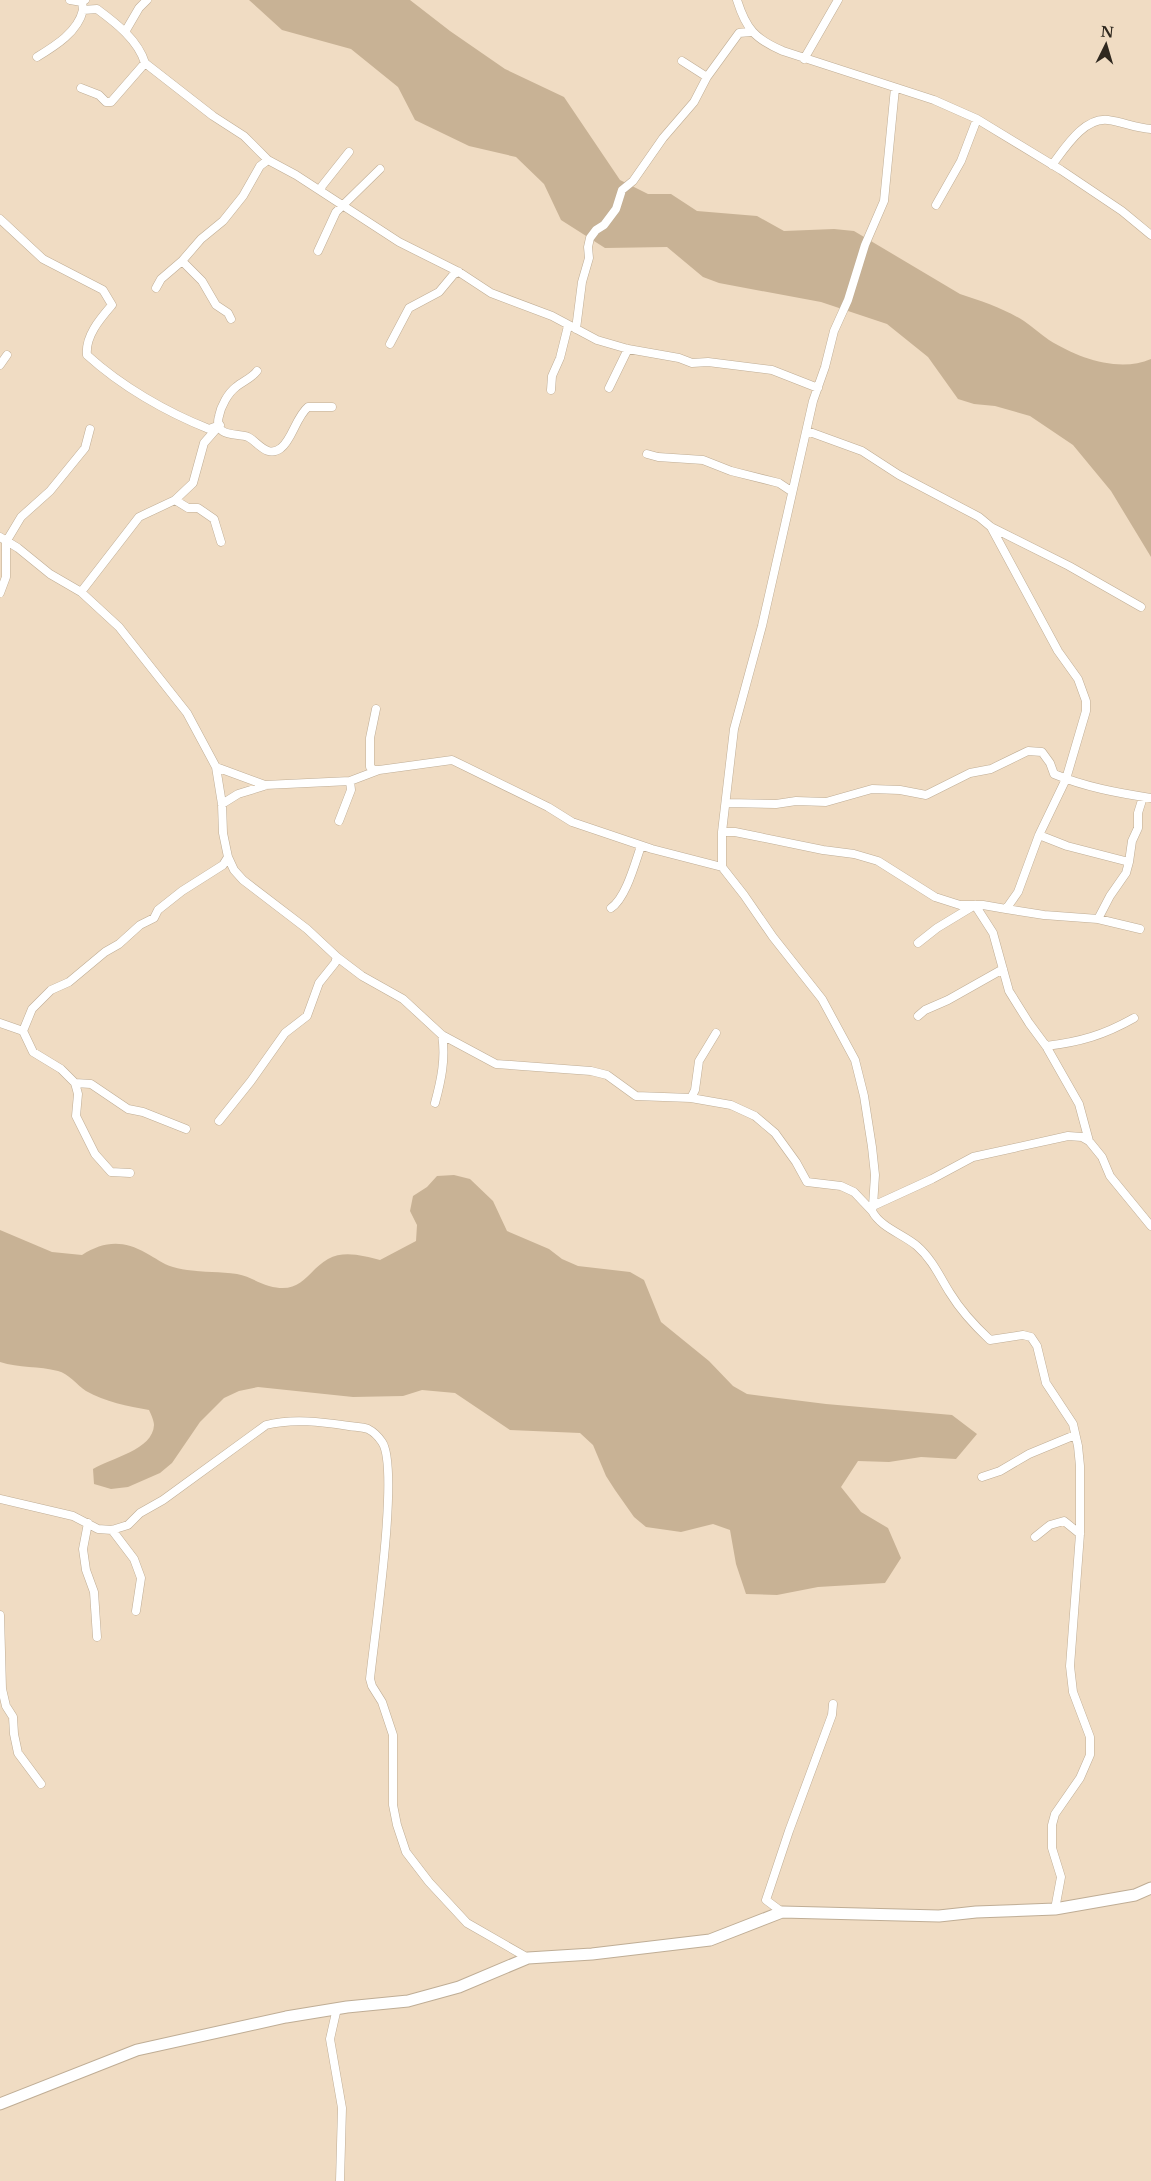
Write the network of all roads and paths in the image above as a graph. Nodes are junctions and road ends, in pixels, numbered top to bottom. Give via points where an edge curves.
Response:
1 (70, 0) edge
2 (147, 0) edge
3 (737, 0) edge
4 (838, 0) edge
5 (84, 4) edge
6 (125, 32) junction
7 (751, 32) junction
8 (37, 57) dead end
9 (804, 58) junction
10 (682, 62) dead end
11 (145, 63) junction
12 (707, 77) junction
13 (81, 88) dead end
14 (895, 88) junction
15 (978, 119) junction
16 (1151, 129) edge
17 (349, 152) dead end
18 (268, 160) junction
19 (1052, 164) junction
20 (380, 169) dead end
21 (321, 190) junction
22 (342, 204) junction
23 (936, 205) dead end
24 (0, 219) edge
25 (1151, 235) edge
26 (318, 251) dead end
27 (182, 261) junction
28 (459, 272) junction
29 (156, 288) dead end
30 (231, 319) dead end
31 (572, 327) junction
32 (390, 344) dead end
33 (628, 349) junction
34 (7, 355) dead end
35 (0, 365) edge
36 (257, 370) dead end
37 (609, 388) dead end
38 (818, 388) junction
39 (551, 390) dead end
40 (332, 407) dead end
41 (220, 425) junction
42 (90, 430) dead end
43 (807, 431) junction
44 (647, 454) dead end
45 (792, 491) junction
46 (176, 500) junction
47 (991, 527) junction
48 (3, 539) edge
49 (220, 542) dead end
50 (81, 592) junction
51 (0, 593) edge
52 (1141, 607) dead end
53 (376, 709) dead end
54 (216, 767) junction
55 (379, 770) junction
56 (1066, 779) junction
57 (350, 781) junction
58 (265, 785) junction
59 (1147, 797) edge
60 (727, 803) junction
61 (222, 804) junction
62 (339, 821) dead end
63 (722, 832) junction
64 (1040, 835) junction
65 (642, 846) junction
66 (228, 857) junction
67 (1129, 862) junction
68 (722, 867) junction
69 (976, 905) junction
70 (611, 908) dead end
71 (1006, 909) junction
72 (1098, 919) junction
73 (1140, 929) dead end
74 (918, 943) dead end
75 (337, 957) junction
76 (1003, 969) junction
77 (918, 1016) dead end
78 (1134, 1018) dead end
79 (0, 1023) edge
80 (23, 1031) junction
81 (716, 1033) dead end
82 (442, 1035) junction
83 (1046, 1046) junction
84 (75, 1083) junction
85 (691, 1098) junction
86 (435, 1103) dead end
87 (219, 1121) dead end
88 (186, 1129) dead end
89 (1089, 1141) junction
90 (130, 1173) dead end
91 (872, 1209) junction
92 (1151, 1226) edge
93 (1075, 1435) junction
94 (982, 1478) dead end
95 (0, 1499) edge
96 (88, 1523) junction
97 (112, 1530) junction
98 (1080, 1534) junction
99 (1035, 1536) dead end
100 (136, 1611) dead end
101 (0, 1615) edge
102 (97, 1637) dead end
103 (833, 1704) dead end
104 (41, 1784) dead end
105 (1151, 1888) edge
106 (1055, 1909) junction
107 (782, 1912) junction
108 (528, 1958) junction
109 (337, 2008) junction
110 (0, 2104) edge
111 (340, 2181) edge

1 - 5 street
2 - 6 street
3 - 7 street
4 - 9 street
5 - 6 street via 97,9
5 - 8 street via 81,20 69,34
6 - 11 street via 142,52
7 - 9 street via 764,43
7 - 12 street via 739,33
9 - 14 street
10 - 12 street
11 - 13 street via 111,102
11 - 18 street via 244,136
12 - 31 street via 694,102 663,138 633,182 622,190 616,209 590,238 589,258
14 - 15 street
14 - 38 street via 884,201 834,331
15 - 19 street
15 - 23 street via 961,161
16 - 19 street via 1097,119 1085,127
17 - 21 street
18 - 21 street
18 - 27 street via 260,166 243,196 223,221
19 - 25 street via 1122,211
20 - 22 street
21 - 22 street
22 - 26 street
22 - 28 street via 399,242
24 - 41 street via 43,259 103,290 112,305 99,320 86,346 87,355 132,388 186,420 209,429
27 - 29 street via 161,279
27 - 30 street
28 - 31 street via 491,293
28 - 32 street via 451,277 443,290 409,308
31 - 33 street via 597,340
31 - 39 street via 552,376
33 - 37 street
33 - 38 street via 692,363 772,370
34 - 35 street
36 - 41 street via 228,394 219,416
38 - 43 street
40 - 41 street via 308,406 282,448 277,450 263,449 248,437 229,436
41 - 46 street via 204,443 193,483
42 - 48 street via 85,448 50,491 21,517
43 - 45 street
43 - 47 street via 862,452 979,517
44 - 45 street via 704,460 731,471 779,483
45 - 60 street via 762,626 734,729
46 - 49 street via 188,508 198,508 214,519
46 - 50 street via 139,517
47 - 52 street
47 - 56 street via 1058,651 1078,679 1086,701 1086,712
48 - 50 street via 50,574
48 - 51 street via 6,577
50 - 54 street via 119,627 187,713
53 - 55 street via 370,738 370,767
54 - 58 street
54 - 61 street
55 - 57 street
55 - 65 street via 452,760 572,822
56 - 59 street
56 - 60 street via 1054,774 1042,752 1028,751 991,769 970,773 926,795 872,789 826,802
56 - 64 street
57 - 58 street
57 - 62 street via 351,790
58 - 61 street via 238,794
59 - 67 street via 1138,813 1138,828
60 - 63 street
61 - 66 street
63 - 68 street
63 - 69 street via 854,854 878,862 935,897 960,905
64 - 67 street via 1067,846
64 - 71 street via 1018,892
65 - 68 street
65 - 70 street via 627,884
66 - 75 street via 243,880 308,929
66 - 80 street via 223,865 182,891 158,910 154,918 140,925 69,982 51,990 32,1009
67 - 72 street via 1126,873
68 - 91 street via 822,999 855,1060 872,1147 875,1175
69 - 71 street
69 - 74 street
69 - 76 street via 993,933
71 - 72 street
72 - 73 street
75 - 82 street via 362,976 403,999
75 - 87 street via 319,983 308,1016 285,1033
76 - 77 street
76 - 83 street via 1010,991
78 - 83 street via 1080,1042
79 - 80 street
80 - 84 street via 33,1052 61,1069
81 - 85 street via 699,1061 696,1090
82 - 85 street via 496,1064 591,1071 607,1075 636,1096
82 - 86 street via 442,1079
83 - 89 street via 1079,1104
84 - 88 street via 91,1084 128,1109
84 - 90 street via 78,1094 76,1116 95,1154 111,1172
85 - 91 street via 731,1105 755,1116 775,1133 807,1182 841,1186 854,1192
89 - 91 street via 1068,1136 973,1157
89 - 92 street via 1102,1157 1110,1176
91 - 93 street via 876,1219 929,1258 952,1296 976,1328 990,1340 1031,1337 1037,1346 1046,1383 1073,1424
93 - 94 street
93 - 98 street via 1080,1466
95 - 96 street via 73,1516
96 - 97 street via 98,1529
96 - 102 street via 83,1549 94,1592
97 - 100 street via 134,1559 141,1578
97 - 108 street via 128,1525 140,1513 163,1500 266,1425 320,1422 367,1429 377,1435 387,1456 388,1501 370,1679 393,1735 393,1804 397,1825 406,1852 467,1923
98 - 99 street via 1064,1520 1050,1524
98 - 106 street via 1070,1666 1073,1692 1090,1737 1090,1755 1080,1778 1055,1814 1052,1825 1052,1848 1061,1877
101 - 104 street via 2,1689 6,1706 13,1717 18,1753
103 - 107 street via 832,1715 766,1900
105 - 106 street via 1136,1895
106 - 107 street via 938,1916
107 - 108 street via 710,1940
108 - 109 street via 439,1994 408,2001
109 - 110 street via 137,2050
109 - 111 street via 330,2040 342,2108

